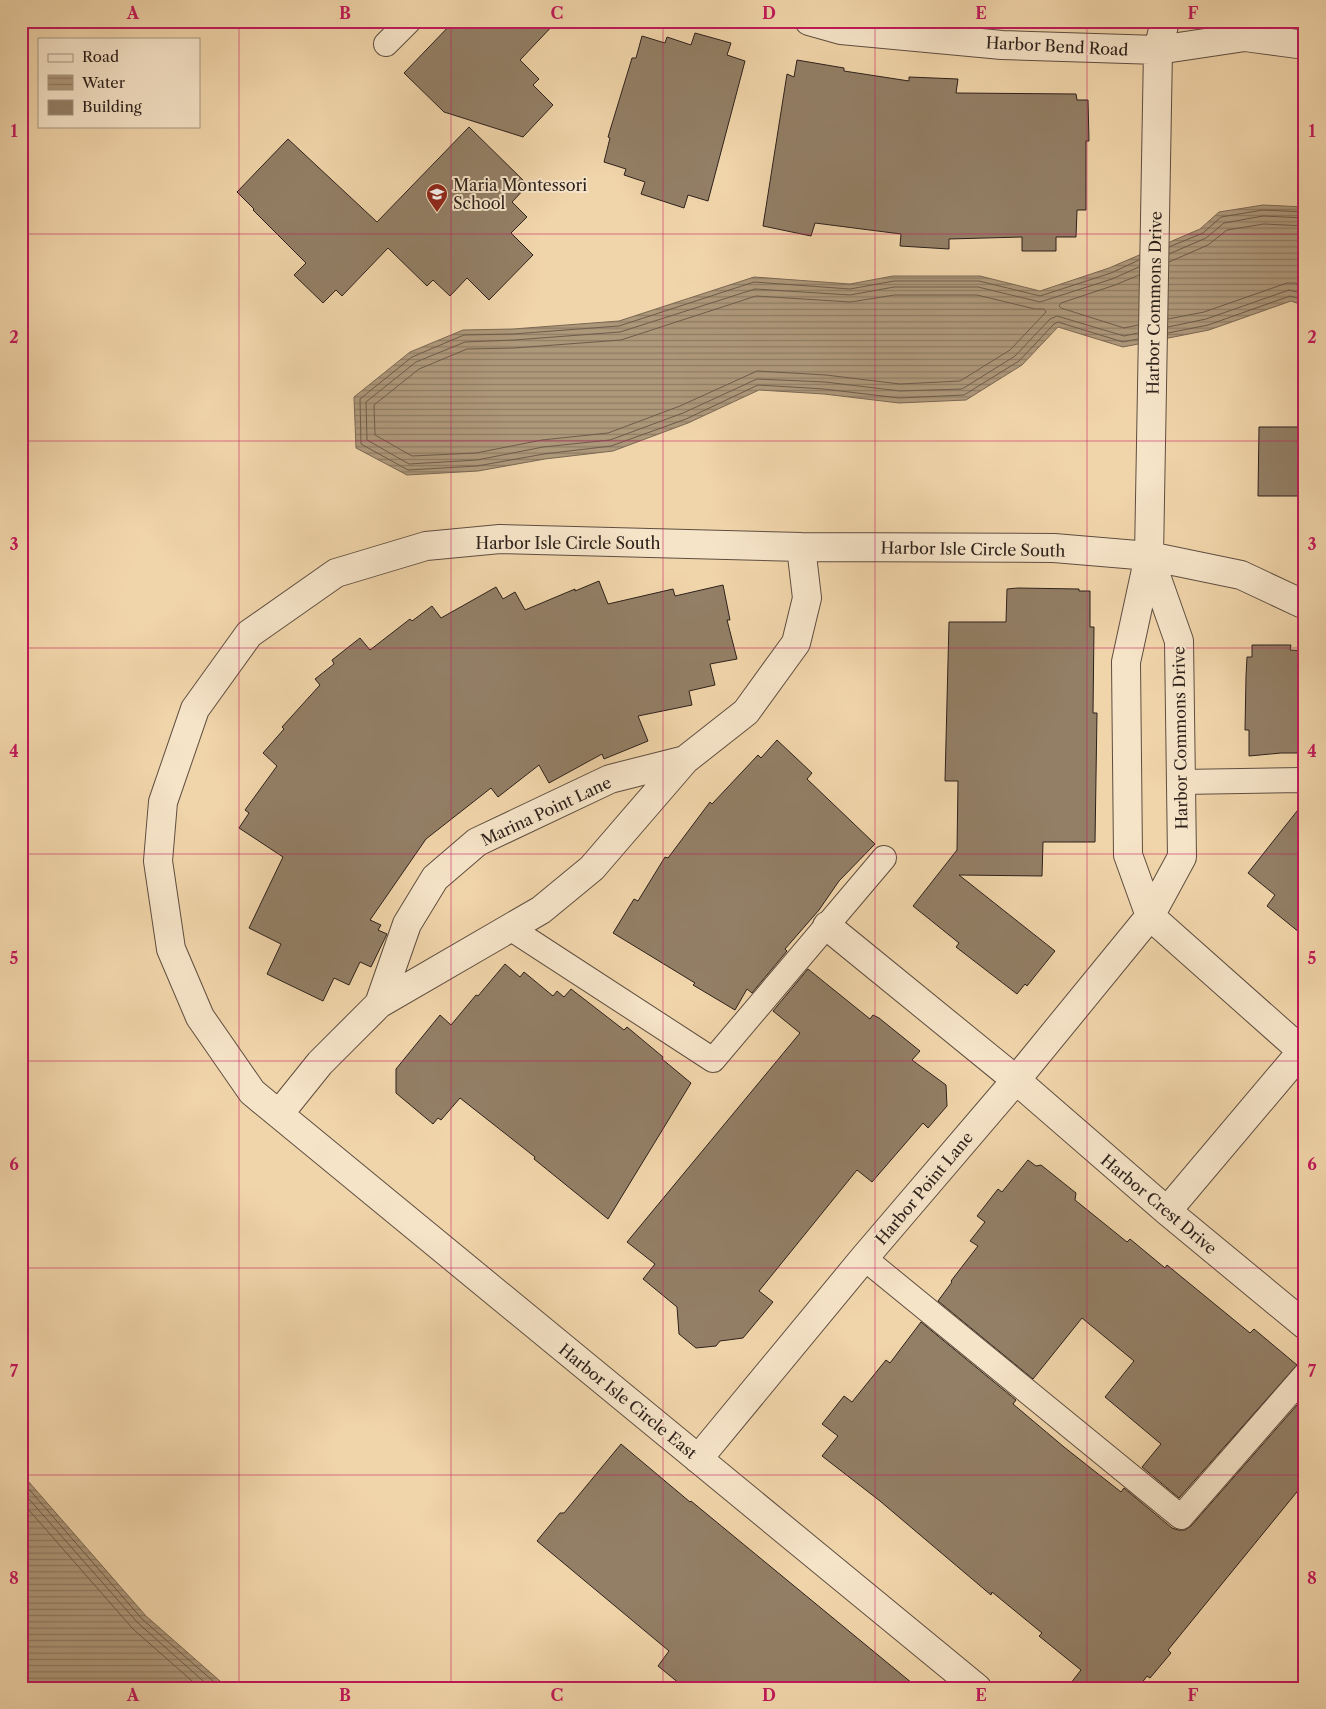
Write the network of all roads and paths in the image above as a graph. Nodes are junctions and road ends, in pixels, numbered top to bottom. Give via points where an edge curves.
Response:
1 (409, 21) edge
2 (809, 21) edge
3 (1149, 21) edge
4 (1165, 21) edge
5 (386, 44) dead end
6 (1305, 45) edge
7 (1158, 50) junction
8 (801, 547) junction
9 (1149, 556) junction
10 (1305, 605) edge
11 (685, 760) junction
12 (1181, 782) junction
13 (1305, 782) edge
14 (884, 858) dead end
15 (1150, 916) junction
16 (827, 926) junction
17 (510, 928) junction
18 (379, 1004) junction
19 (1016, 1080) junction
20 (279, 1114) junction
21 (1167, 1212) junction
22 (864, 1258) junction
23 (1305, 1325) edge
24 (1305, 1375) edge
25 (698, 1458) junction
26 (977, 1688) edge

1 - 5 lane
2 - 7 street, Harbor Bend Road via 840,30 1002,44
3 - 7 street, Harbor Commons Drive
4 - 7 street, Harbor Commons Drive
6 - 7 street, Harbor Bend Road via 1245,36
7 - 9 street, Harbor Commons Drive
8 - 9 street, Harbor Isle Circle South via 1054,548
8 - 11 street, Marina Point Lane via 807,598 796,643 746,712
8 - 20 street, Harbor Isle Circle South via 500,539 426,546 336,573 249,634 195,709 163,802 158,861 171,949 200,1018 252,1092
9 - 10 street, Harbor Isle Circle South via 1241,576
9 - 12 street, Harbor Commons Drive via 1179,642
9 - 15 street, Harbor Commons Drive via 1126,671 1128,855
11 - 17 street, Marina Point Lane via 592,868 542,910
11 - 18 street, Marina Point Lane via 610,779 477,842 430,885 407,924
12 - 13 lane
12 - 15 street, Harbor Commons Drive via 1182,857
14 - 16 lane
15 - 19 street, Harbor Point Lane
15 - 21 street, Harbor Commons Drive via 1302,1051
16 - 17 lane via 714,1060
16 - 19 street, Harbor Crest Drive
17 - 18 street, Marina Point Lane
18 - 20 street, Marina Point Lane via 320,1063
19 - 21 street, Harbor Crest Drive
19 - 22 street, Harbor Point Lane
20 - 25 street, Harbor Isle Circle East
21 - 23 street, Harbor Crest Drive
22 - 24 lane via 1181,1517
22 - 25 street, Harbor Point Lane
25 - 26 street, Harbor Isle Circle East

